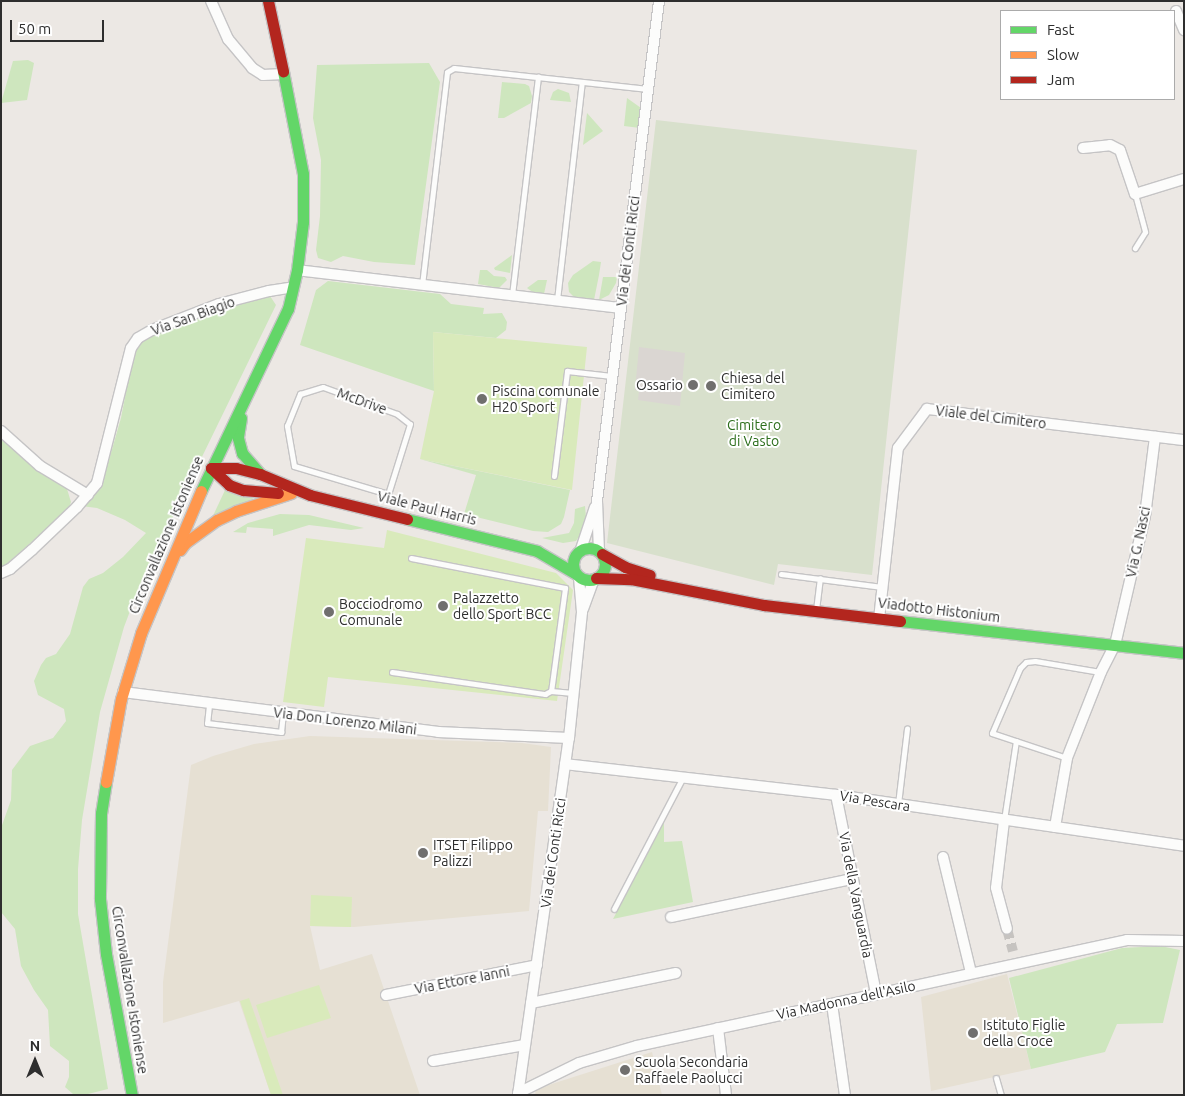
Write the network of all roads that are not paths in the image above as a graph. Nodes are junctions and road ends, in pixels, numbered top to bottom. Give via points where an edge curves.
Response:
1 (211, 1) edge
2 (268, 1) edge
3 (659, 1) edge
4 (1176, 12) dead end
5 (1184, 30) edge
6 (284, 74) junction
7 (538, 77) junction
8 (582, 82) junction
9 (648, 89) junction
10 (1083, 148) dead end
11 (1184, 179) edge
12 (1135, 194) junction
13 (1136, 248) dead end
14 (297, 270) junction
15 (422, 285) junction
16 (294, 287) junction
17 (512, 296) junction
18 (557, 300) junction
19 (621, 308) junction
20 (613, 376) junction
21 (248, 394) junction
22 (300, 394) joint
23 (1, 431) edge
24 (1155, 437) junction
25 (1184, 440) edge
26 (211, 468) junction
27 (260, 474) junction
28 (554, 476) dead end
29 (291, 493) junction
30 (88, 495) junction
31 (310, 495) junction
32 (597, 501) junction
33 (581, 550) junction
34 (537, 551) junction
35 (600, 553) junction
36 (412, 558) dead end
37 (172, 561) junction
38 (1, 573) edge
39 (781, 574) dead end
40 (578, 576) junction
41 (820, 578) junction
42 (595, 579) junction
43 (883, 587) junction
44 (691, 590) junction
45 (582, 612) junction
46 (816, 612) junction
47 (879, 619) junction
48 (1115, 645) junction
49 (1184, 653) edge
50 (392, 672) dead end
51 (1101, 672) junction
52 (551, 691) junction
53 (122, 692) junction
54 (574, 693) junction
55 (209, 705) junction
56 (283, 714) junction
57 (908, 729) dead end
58 (569, 738) junction
59 (1016, 741) junction
60 (1067, 758) junction
61 (565, 764) junction
62 (683, 777) junction
63 (836, 795) junction
64 (898, 805) junction
65 (1004, 821) junction
66 (1055, 827) junction
67 (1184, 846) edge
68 (943, 857) dead end
69 (852, 878) junction
70 (614, 909) dead end
71 (671, 917) dead end
72 (1008, 929) tunnel mouth
73 (1184, 941) edge
74 (1013, 951) tunnel mouth
75 (1016, 963) junction
76 (537, 965) junction
77 (971, 973) junction
78 (676, 974) dead end
79 (876, 994) junction
80 (386, 995) dead end
81 (531, 1003) junction
82 (832, 1004) junction
83 (718, 1028) junction
84 (525, 1045) junction
85 (433, 1061) dead end
86 (996, 1078) dead end
87 (518, 1094) edge
88 (132, 1095) edge
89 (726, 1095) edge
90 (845, 1095) edge
91 (1001, 1095) edge

1 - 6 street via 228,38 252,68 263,75
2 - 6 main road, Circonvallazione Istoniense
3 - 9 street, Via dei Conti Ricci
4 - 5 street
6 - 14 main road, Circonvallazione Istoniense via 303,174 303,222
7 - 8 lane
7 - 15 lane via 454,68 447,72
7 - 17 lane
8 - 9 lane
8 - 18 lane
9 - 19 street, Via dei Conti Ricci
10 - 12 street via 1110,145 1120,150
11 - 12 street
12 - 13 lane via 1145,232
14 - 15 street
14 - 16 main road, Circonvallazione Istoniense
15 - 17 street
16 - 21 main road, Circonvallazione Istoniense via 288,309
16 - 30 street, Via San Biagio via 219,304 138,338 132,348 100,475
17 - 18 street
18 - 19 street
19 - 20 street, Via dei Conti Ricci
20 - 28 lane via 567,371
20 - 32 street, Via dei Conti Ricci
21 - 26 main road, Circonvallazione Istoniense
21 - 27 main road, Viale Paul Harris via 238,438 242,453
22 - 22 lane, McDrive via 288,426 294,466 388,494 410,424 397,414 323,387
23 - 30 street via 40,466
24 - 25 street, Viale del Cimitero
24 - 43 street, Viale del Cimitero via 926,409 898,448
24 - 48 street, Via G. Nasci via 1145,516
26 - 27 main road, Viale Paul Harris via 236,468
26 - 29 main road, Viale Paul Harris via 229,485 243,490
26 - 37 main road, Circonvallazione Istoniense
27 - 31 main road, Viale Paul Harris
29 - 31 main road, Viale Paul Harris
29 - 37 main road, Viale Paul Harris via 217,520 185,543
30 - 38 street, Via San Biagio via 32,550
31 - 34 main road, Viale Paul Harris
32 - 33 street, Via dei Conti Ricci
32 - 35 street, Via dei Conti Ricci
33 - 34 main road, Viale Paul Harris
33 - 35 main road via 590,548
33 - 40 main road via 572,561
34 - 40 main road, Viale Paul Harris
35 - 42 main road via 604,568
35 - 44 main road, Viadotto Histonium via 625,567
36 - 52 lane via 565,588
37 - 53 main road, Circonvallazione Istoniense via 141,633
39 - 41 lane
40 - 42 main road via 586,580
40 - 45 street, Via dei Conti Ricci
41 - 43 lane
41 - 46 lane
42 - 44 main road, Viadotto Histonium via 631,580
42 - 45 street, Via dei Conti Ricci
43 - 47 street, Viale del Cimitero
44 - 46 main road, Viadotto Histonium via 743,602
45 - 54 street, Via dei Conti Ricci
46 - 47 main road, Viadotto Histonium
47 - 48 main road, Viadotto Histonium
48 - 49 main road, Viadotto Histonium
48 - 51 street, Via G. Nasci
50 - 52 lane via 545,694
51 - 59 lane via 1026,662 1020,668 992,733
51 - 60 street, Via G. Nasci
52 - 54 lane
53 - 55 street, Via Don Lorenzo Milani
53 - 88 main road, Circonvallazione Istoniense via 101,813 100,899 106,954
54 - 58 street, Via dei Conti Ricci
55 - 56 street, Via Don Lorenzo Milani
55 - 56 lane via 207,723 281,732
56 - 58 street, Via Don Lorenzo Milani via 438,732
57 - 64 lane
58 - 61 street, Via dei Conti Ricci
59 - 60 lane
59 - 65 lane
60 - 66 street, Via G. Nasci
61 - 62 street, Via Pescara
61 - 76 street, Via dei Conti Ricci
62 - 63 street, Via Pescara
62 - 70 lane
63 - 64 street, Via Pescara
63 - 69 street, Via della Vanguardia
64 - 65 street, Via Pescara
65 - 66 street, Via Pescara
65 - 72 street via 996,888
66 - 67 street, Via Pescara
68 - 77 street
69 - 71 street
69 - 79 street, Via della Vanguardia
73 - 75 street, Via Madonna dell'Asilo via 1127,940
74 - 75 street
75 - 77 street, Via Madonna dell'Asilo
76 - 80 street, Via Ettore Ianni
76 - 81 street, Via dei Conti Ricci
77 - 79 street, Via Madonna dell'Asilo
78 - 81 street
79 - 82 street, Via Madonna dell'Asilo
81 - 84 street, Via dei Conti Ricci
82 - 83 street, Via Madonna dell'Asilo
82 - 90 street
83 - 87 street, Via Madonna dell'Asilo via 597,1056
83 - 89 street
84 - 85 street
84 - 87 street, Via dei Conti Ricci
86 - 91 lane

